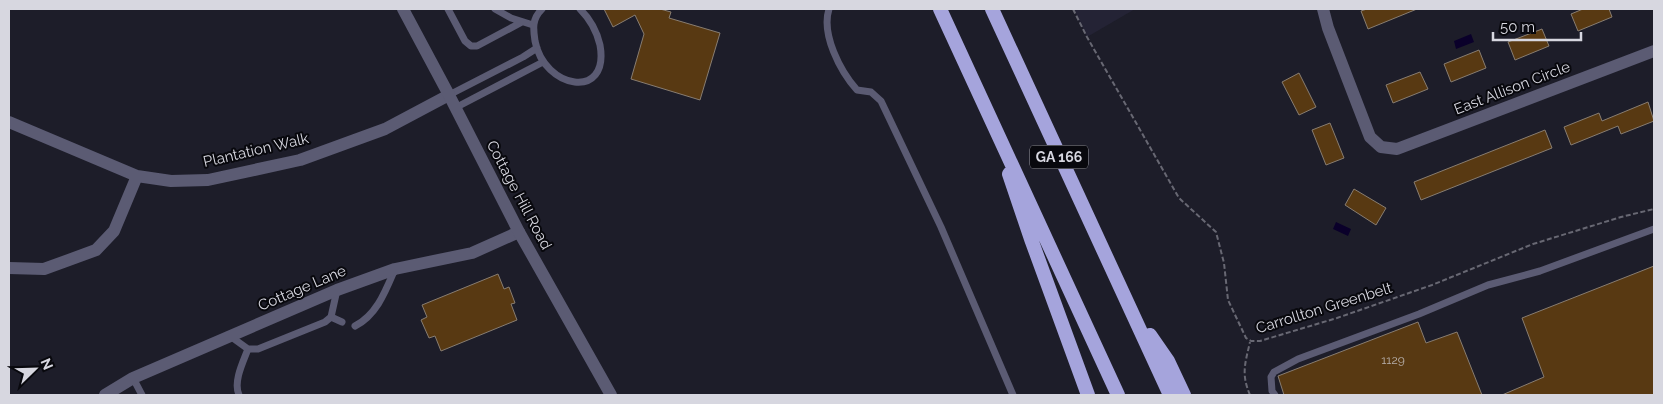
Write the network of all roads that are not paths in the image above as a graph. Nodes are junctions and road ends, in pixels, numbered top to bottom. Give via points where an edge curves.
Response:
1 (403, 9) edge
2 (448, 9) edge
3 (496, 9) edge
4 (542, 9) edge
5 (580, 9) edge
6 (829, 9) edge
7 (940, 9) edge
8 (992, 9) edge
9 (1323, 9) edge
10 (522, 22) junction
11 (533, 25) junction
12 (537, 48) junction
13 (1654, 51) edge
14 (544, 62) junction
15 (449, 95) junction
16 (455, 108) junction
17 (991, 118) junction
18 (9, 122) edge
19 (138, 176) junction
20 (1654, 229) edge
21 (519, 232) junction
22 (9, 268) edge
23 (395, 269) junction
24 (337, 290) junction
25 (1128, 304) junction
26 (331, 316) junction
27 (342, 322) dead end
28 (355, 326) dead end
29 (230, 336) junction
30 (248, 349) junction
31 (133, 378) junction
32 (105, 395) edge
33 (142, 395) edge
34 (239, 395) edge
35 (611, 395) edge
36 (1013, 395) edge
37 (1088, 395) edge
38 (1118, 395) edge
39 (1170, 395) edge
40 (1184, 395) edge
41 (1275, 395) edge

1 - 15 street, Cottage Hill Road
2 - 10 lane via 471,46 477,46
3 - 10 lane
4 - 11 lane via 536,14
5 - 14 lane via 598,37 602,57 598,72 583,82 573,83 551,72
6 - 36 lane via 826,19 828,40 853,86 857,90 871,92 881,101 941,227
7 - 17 highway, GA 166
8 - 25 highway, GA 166
9 - 13 street, East Allison Circle via 1370,137 1381,147 1397,149
10 - 11 lane
11 - 12 lane
12 - 14 lane
12 - 15 lane
14 - 16 lane
15 - 16 street, Cottage Hill Road
15 - 19 street, Plantation Walk via 385,129 300,160 208,180 171,181
16 - 21 street, Cottage Hill Road
17 - 37 highway
17 - 38 highway, GA 166
18 - 19 street, Plantation Walk
19 - 22 street via 114,232 96,250 44,269
20 - 41 lane via 1488,285 1298,358 1274,372 1271,377
21 - 23 street, Cottage Lane via 472,253
21 - 35 street, Cottage Hill Road
23 - 24 street, Cottage Lane
23 - 28 lane via 380,303
24 - 26 lane
24 - 29 street, Cottage Lane
25 - 39 highway, GA 166
25 - 40 highway via 1168,361
26 - 27 lane
26 - 30 lane via 325,322 258,349
29 - 30 lane
29 - 31 street, Cottage Lane
30 - 34 lane via 239,376
31 - 32 street, Cottage Lane
31 - 33 lane

